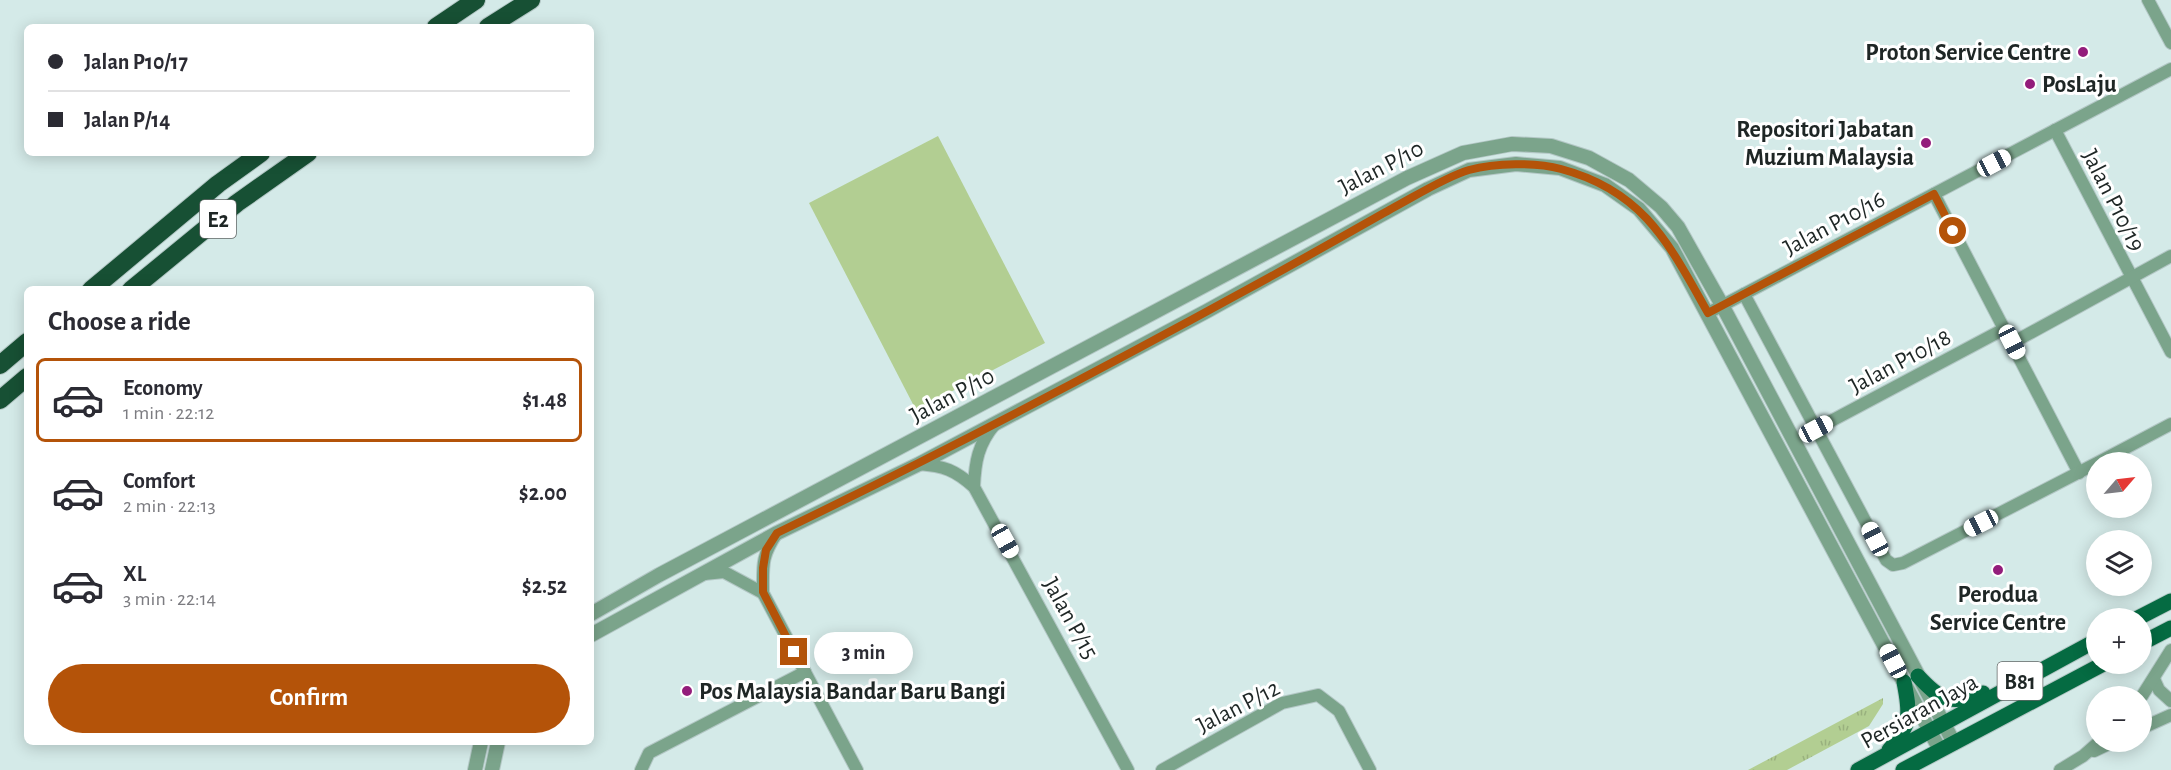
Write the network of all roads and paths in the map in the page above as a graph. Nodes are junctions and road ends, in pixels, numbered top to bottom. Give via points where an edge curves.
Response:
1 (476, 0) edge
2 (531, 0) edge
3 (2148, 0) edge
4 (440, 24) edge
5 (493, 24) edge
6 (2171, 43) edge
7 (2171, 69) edge
8 (2055, 130) junction
9 (257, 156) edge
10 (304, 156) edge
11 (1934, 194) junction
12 (2171, 256) edge
13 (2131, 278) junction
14 (96, 286) edge
15 (136, 286) edge
16 (1744, 294) junction
17 (1722, 305) junction
18 (1708, 313) junction
19 (2004, 329) junction
20 (2012, 342) junction
21 (24, 344) edge
22 (2171, 352) edge
23 (0, 364) edge
24 (24, 380) edge
25 (0, 400) edge
26 (997, 421) junction
27 (2171, 424) edge
28 (1816, 429) junction
29 (2117, 452) edge
30 (919, 464) junction
31 (2086, 468) edge
32 (2079, 472) junction
33 (974, 487) junction
34 (777, 533) junction
35 (702, 575) junction
36 (763, 592) junction
37 (2171, 601) edge
38 (2152, 611) edge
39 (594, 612) edge
40 (2171, 628) edge
41 (594, 633) edge
42 (2152, 638) edge
43 (2086, 646) edge
44 (2171, 650) edge
45 (2075, 651) junction
46 (805, 672) junction
47 (2086, 673) edge
48 (1911, 679) junction
49 (2154, 679) junction
50 (2149, 686) edge
51 (2171, 701) edge
52 (2171, 715) edge
53 (2152, 724) edge
54 (1936, 728) junction
55 (480, 745) edge
56 (497, 745) edge
57 (1947, 747) junction
58 (2088, 752) edge
59 (2092, 752) edge
60 (2083, 756) junction
61 (1878, 759) junction
62 (475, 770) edge
63 (492, 770) edge
64 (641, 770) edge
65 (857, 770) edge
66 (1128, 770) edge
67 (1162, 770) edge
68 (1370, 770) edge
69 (1858, 770) edge
70 (1903, 770) edge
71 (2060, 770) edge

1 - 4 highway
2 - 5 highway
3 - 6 street
7 - 8 street, Jalan P10/16
8 - 11 street, Jalan P10/16
8 - 13 street, Jalan P10/19
9 - 14 highway, E2
10 - 15 highway, E2 via 237,203
11 - 16 street, Jalan P10/16
11 - 19 street
12 - 13 street
13 - 20 street
13 - 22 street, Jalan P10/19
16 - 17 street, Jalan P10/16
16 - 28 street
17 - 18 street, Jalan P10/16
17 - 39 street, Jalan P/10 via 1678,227 1629,180 1589,158 1551,146 1512,144 1463,153 1407,178
17 - 48 street, Jalan P/10
18 - 26 street, Jalan P/10 via 1672,249 1640,209 1605,185 1560,168 1516,164 1468,170
18 - 48 street, Jalan P/10
19 - 20 street
19 - 28 street, Jalan P10/18
20 - 32 street
21 - 23 highway
24 - 25 highway
26 - 30 street, Jalan P/10
26 - 33 street via 978,450
27 - 29 street
28 - 32 street via 1886,560 1893,565 1904,563
30 - 33 street, Jalan P/15 via 948,468
30 - 34 street, Jalan P/10
31 - 32 street
33 - 66 street, Jalan P/15
34 - 35 street, Jalan P/10
34 - 36 street via 766,550
35 - 36 street via 724,572
35 - 41 street, Jalan P/10
36 - 46 street
37 - 38 main road
40 - 42 main road
43 - 45 main road, Persiaran Jaya / B81
44 - 49 street
45 - 48 main road via 1966,699 1940,697
45 - 54 main road, Persiaran Jaya / B81
46 - 64 street via 649,753
46 - 65 street
47 - 57 main road, Persiaran Jaya / B81
48 - 54 street, Jalan P/10
48 - 61 main road via 1907,725 1897,742
49 - 50 street
49 - 51 street
52 - 53 street
54 - 57 street, Jalan P/10
54 - 61 main road, Persiaran Jaya / B81
55 - 62 street
56 - 63 street
57 - 70 main road, Persiaran Jaya / B81
58 - 60 street
59 - 60 street
60 - 71 street
61 - 69 main road, Persiaran Jaya / B81
67 - 68 street, Jalan P/12 via 1282,703 1317,695 1339,711

